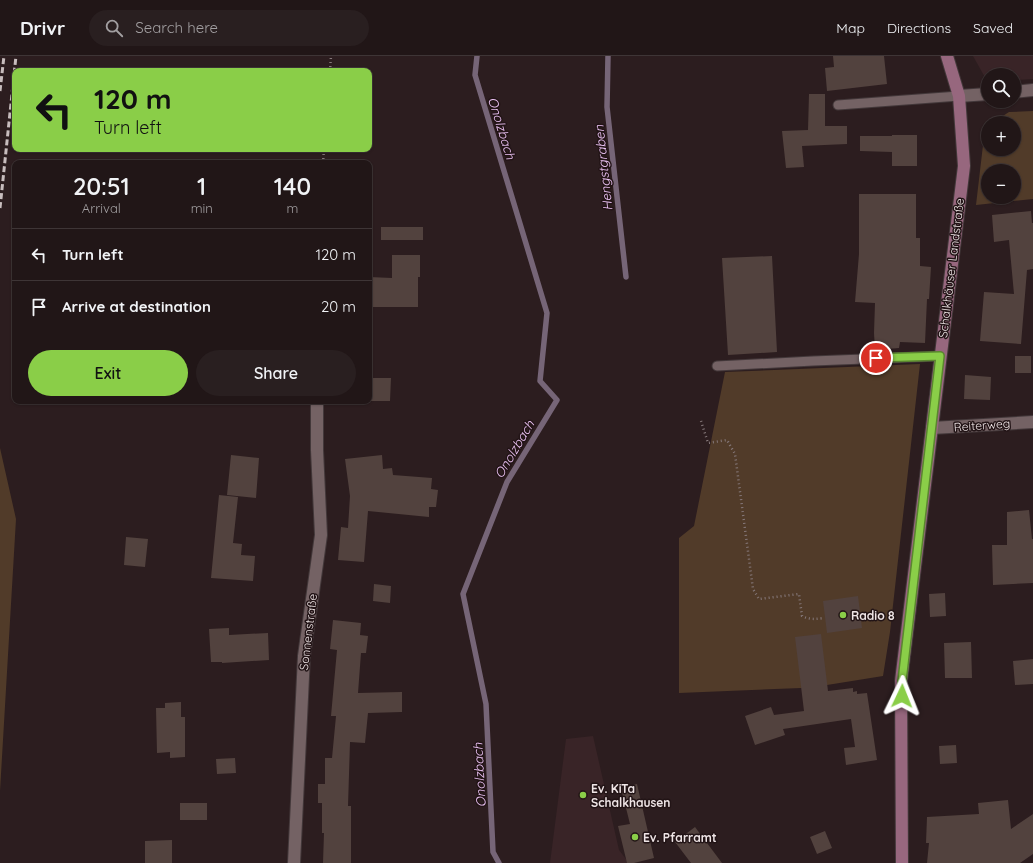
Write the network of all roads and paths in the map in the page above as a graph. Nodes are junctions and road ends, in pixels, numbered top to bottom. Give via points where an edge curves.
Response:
1 (331, 56) edge
2 (947, 56) edge
3 (330, 68) edge
4 (1033, 90) edge
5 (1021, 91) edge
6 (981, 94) edge
7 (960, 96) junction
8 (838, 105) dead end
9 (940, 356) junction
10 (718, 366) dead end
11 (317, 404) edge
12 (701, 421) dead end
13 (1033, 422) edge
14 (932, 428) junction
15 (824, 618) dead end
16 (294, 863) edge
17 (902, 863) edge

1 - 3 path
2 - 7 main road, Schalkhäuser Landstraße
4 - 5 street
6 - 7 street
7 - 8 lane
7 - 9 main road, Schalkhäuser Landstraße via 964,166
9 - 10 lane
9 - 14 main road, Schalkhäuser Landstraße
11 - 16 street, Sonnenstraße via 321,535 304,656
12 - 15 path via 708,443 727,440 735,454 753,589 759,599 799,594 802,616 807,619
13 - 14 street, Reiterweg
14 - 17 main road, Schalkhäuser Landstraße via 902,681

